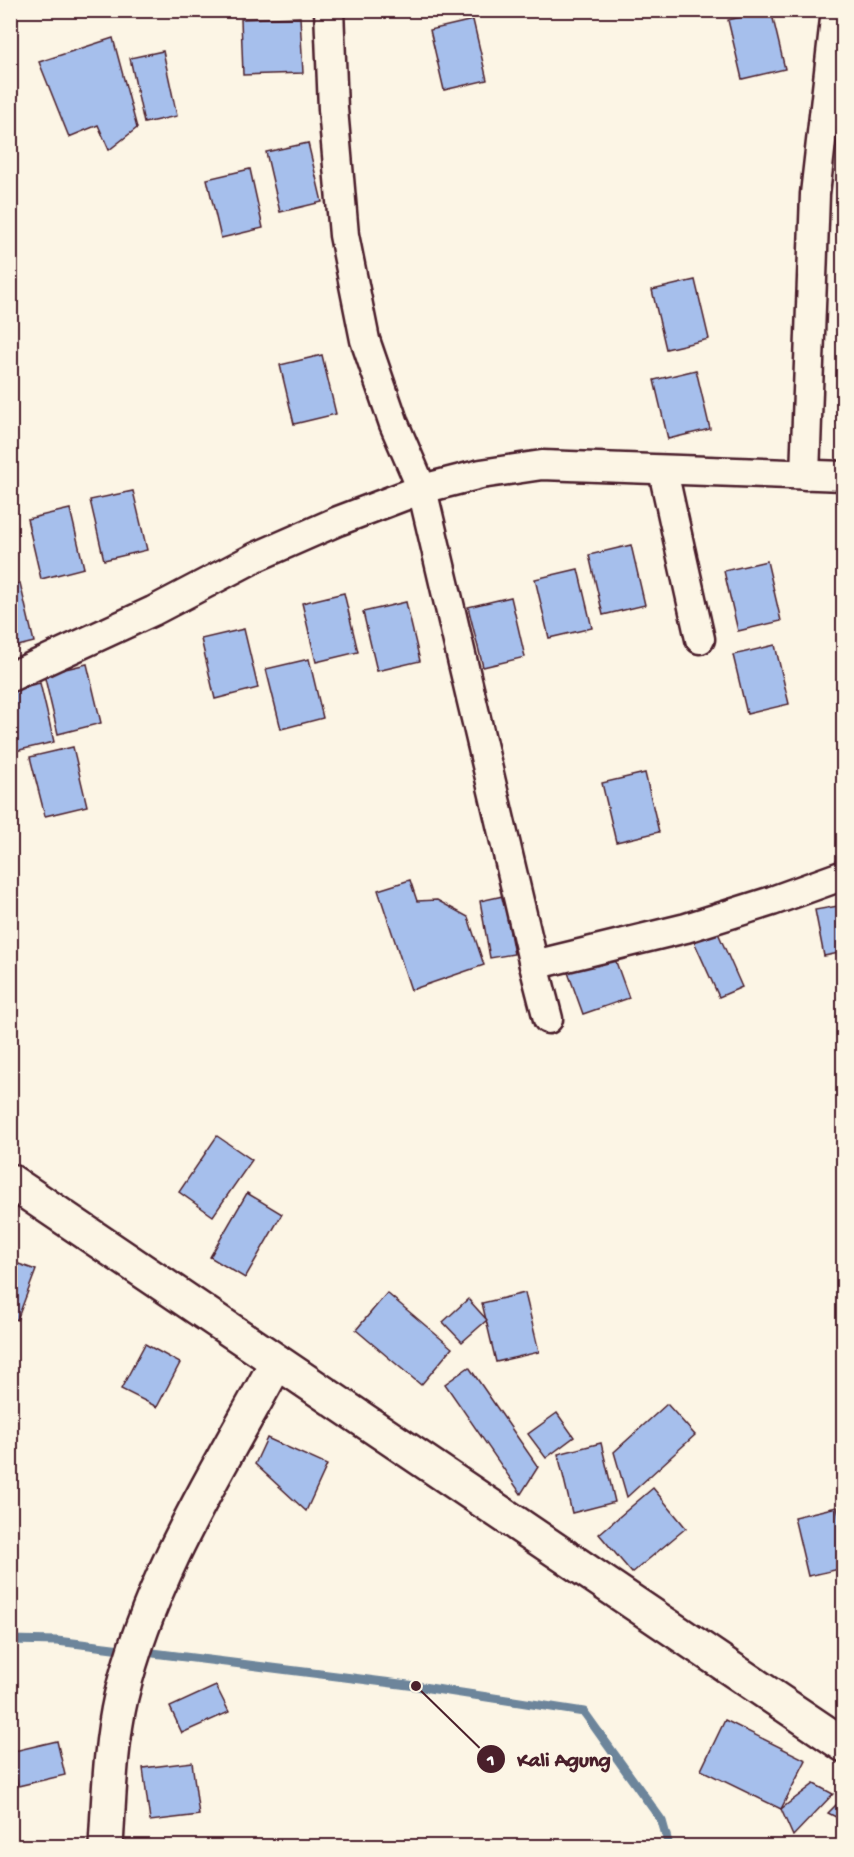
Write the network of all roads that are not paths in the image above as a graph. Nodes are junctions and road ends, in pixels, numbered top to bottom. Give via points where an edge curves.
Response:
1 (329, 10) edge
2 (836, 10) edge
3 (663, 471) junction
4 (805, 475) junction
5 (843, 476) edge
6 (422, 489) junction
7 (700, 639) dead end
8 (10, 677) edge
9 (843, 875) edge
10 (534, 965) junction
11 (548, 1019) dead end
12 (10, 1181) edge
13 (277, 1362) junction
14 (841, 1741) edge
15 (106, 1846) edge

1 - 6 street via 333,108 346,247 365,340
2 - 4 street via 815,195
3 - 4 street
3 - 6 street via 542,465 481,474
3 - 7 street
4 - 5 street
6 - 8 street via 256,557 153,611
6 - 10 street
9 - 10 street via 686,928
10 - 11 street
12 - 13 main road
13 - 14 main road
13 - 15 main road via 180,1537 142,1632 121,1697 112,1756

